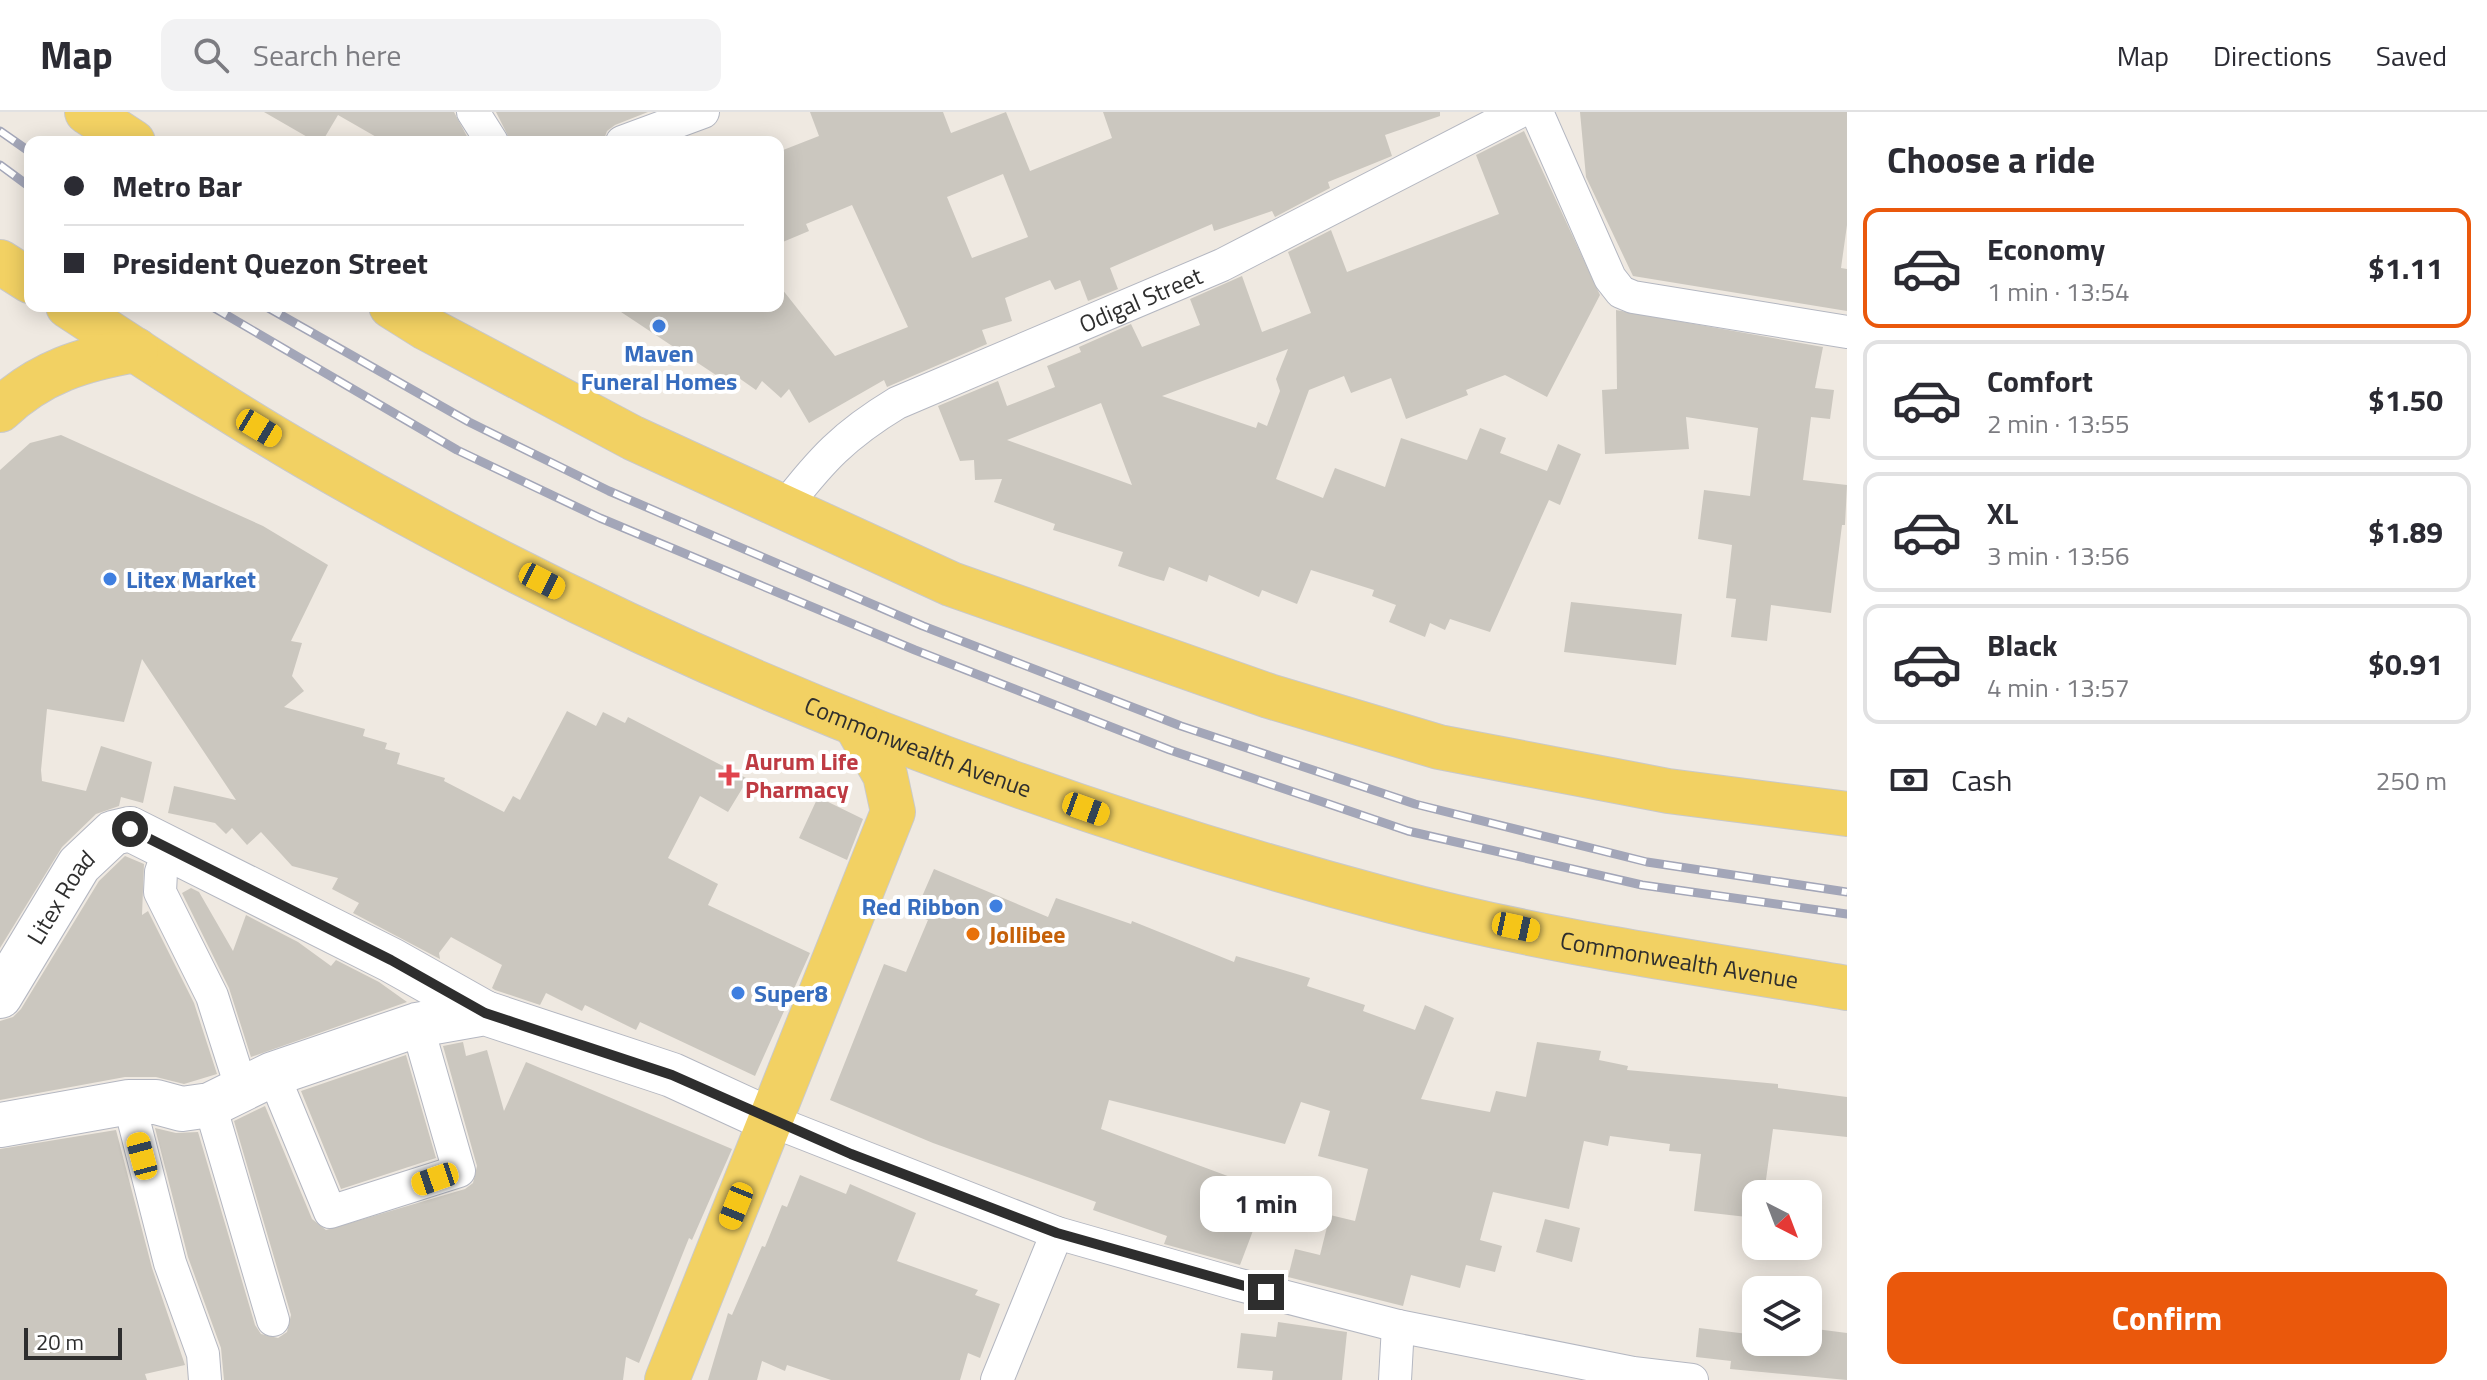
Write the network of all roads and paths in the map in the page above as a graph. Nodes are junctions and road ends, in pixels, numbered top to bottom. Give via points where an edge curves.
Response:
1 (87, 112) edge
2 (473, 112) edge
3 (703, 112) edge
4 (1519, 112) edge
5 (1537, 112) edge
6 (124, 136) edge
7 (488, 136) edge
8 (638, 136) edge
9 (0, 262) edge
10 (24, 277) edge
11 (77, 312) edge
12 (419, 313) edge
13 (1847, 332) edge
14 (136, 350) junction
15 (0, 410) edge
16 (784, 508) junction
17 (856, 725) junction
18 (1847, 814) edge
19 (170, 847) junction
20 (1847, 988) edge
21 (0, 996) edge
22 (485, 1013) junction
23 (417, 1025) junction
24 (242, 1089) junction
25 (129, 1102) junction
26 (772, 1121) junction
27 (0, 1125) edge
28 (1057, 1233) junction
29 (273, 1320) dead end
30 (1398, 1326) junction
31 (205, 1380) edge
32 (667, 1380) edge
33 (997, 1380) edge
34 (1395, 1380) edge
35 (1692, 1380) edge

1 - 6 main road
2 - 7 street
3 - 8 street
4 - 16 street, Odigal Street via 1222,265 897,403 859,426 825,456
5 - 13 street via 1610,278 1621,292
9 - 10 main road
11 - 14 main road, Commonwealth Avenue
12 - 16 main road via 633,438
14 - 15 main road via 67,365 35,380
14 - 17 main road, Commonwealth Avenue via 306,457 429,523 698,657
16 - 18 main road via 951,584 1269,696 1439,747 1668,791
17 - 20 main road, Commonwealth Avenue via 1144,830 1397,902 1635,952
17 - 26 main road via 885,775 893,812
19 - 21 street, Litex Road via 130,829 113,833 94,849 79,865
19 - 22 street, Litex Road
19 - 24 street via 160,892 212,996
22 - 23 street
22 - 26 street, Litex Road via 672,1075
23 - 24 street
23 - 24 street via 459,1171 330,1212
24 - 25 street via 182,1109
24 - 29 street
25 - 27 street
25 - 31 street via 170,1263 203,1354
26 - 28 street
26 - 32 main road
28 - 30 street
28 - 33 street
30 - 34 street
30 - 35 street

